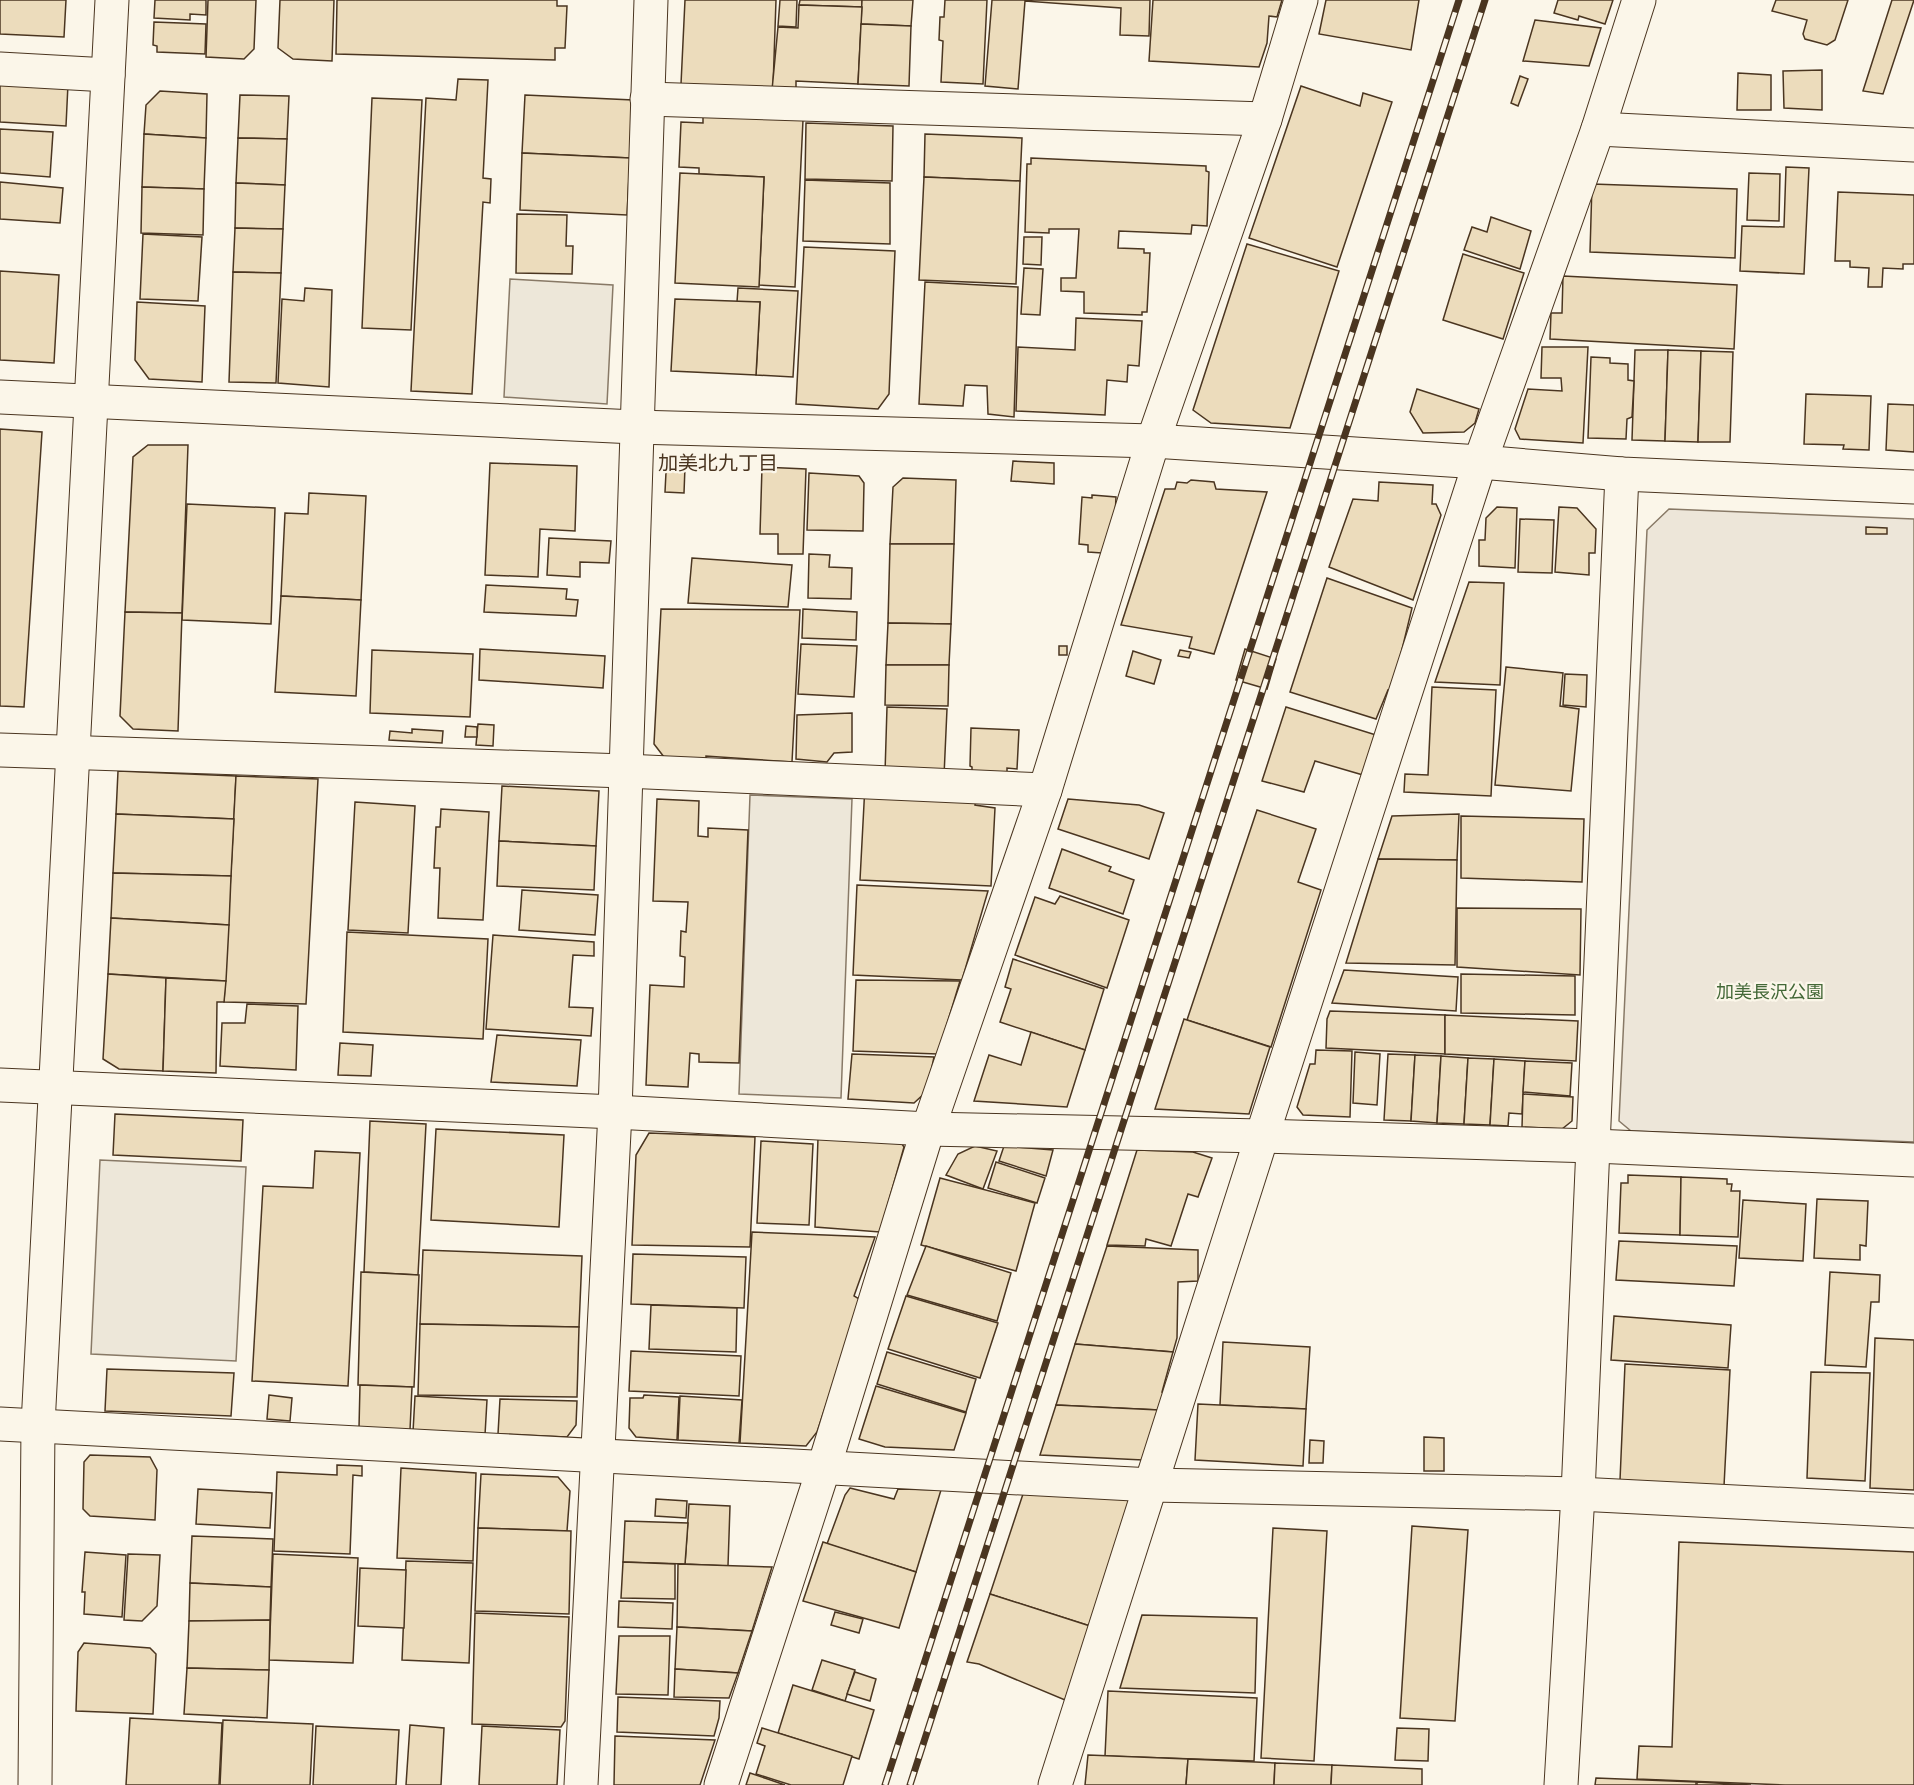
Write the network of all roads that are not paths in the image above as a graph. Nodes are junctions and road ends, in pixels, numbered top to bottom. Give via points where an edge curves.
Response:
1 (112, 0) edge
2 (651, 0) edge
3 (1301, 0) edge
4 (1639, 0) edge
5 (0, 69) edge
6 (108, 75) junction
7 (647, 99) junction
8 (1264, 119) junction
9 (1598, 129) junction
10 (1914, 145) edge
11 (0, 398) edge
12 (91, 402) junction
13 (635, 427) junction
14 (1153, 441) junction
15 (1480, 462) junction
16 (1622, 474) junction
17 (1914, 487) edge
18 (0, 750) edge
19 (73, 753) junction
20 (625, 771) junction
21 (1045, 790) junction
22 (0, 1086) edge
23 (55, 1088) junction
24 (615, 1112) junction
25 (928, 1129) junction
26 (1262, 1136) junction
27 (1594, 1146) junction
28 (1914, 1160) edge
29 (0, 1424) edge
30 (38, 1425) junction
31 (598, 1455) junction
32 (824, 1467) junction
33 (1152, 1485) junction
34 (1578, 1494) junction
35 (1914, 1511) edge
36 (35, 1785) edge
37 (581, 1785) edge
38 (721, 1785) edge
39 (1055, 1785) edge
40 (1561, 1785) edge

1 - 6 street
2 - 7 street
3 - 8 street
4 - 9 street
5 - 6 street
6 - 12 street
7 - 8 street
7 - 13 street
8 - 14 street
9 - 10 street
9 - 15 street
11 - 12 street
12 - 13 street
12 - 19 street
13 - 14 street
13 - 20 street
14 - 15 street
14 - 21 street
15 - 16 street
15 - 26 street
16 - 17 street
16 - 27 street
18 - 19 street
19 - 20 street
19 - 23 street
20 - 21 street
20 - 24 street
21 - 25 street
22 - 23 street
23 - 24 street
23 - 30 street
24 - 25 street
24 - 31 street
25 - 26 street
25 - 32 street
26 - 27 street
26 - 33 street
27 - 28 street
27 - 34 street
29 - 30 street
30 - 31 street
30 - 36 street
31 - 32 street
31 - 37 street
32 - 33 street
32 - 38 street
33 - 34 street
33 - 39 street
34 - 35 street
34 - 40 street

